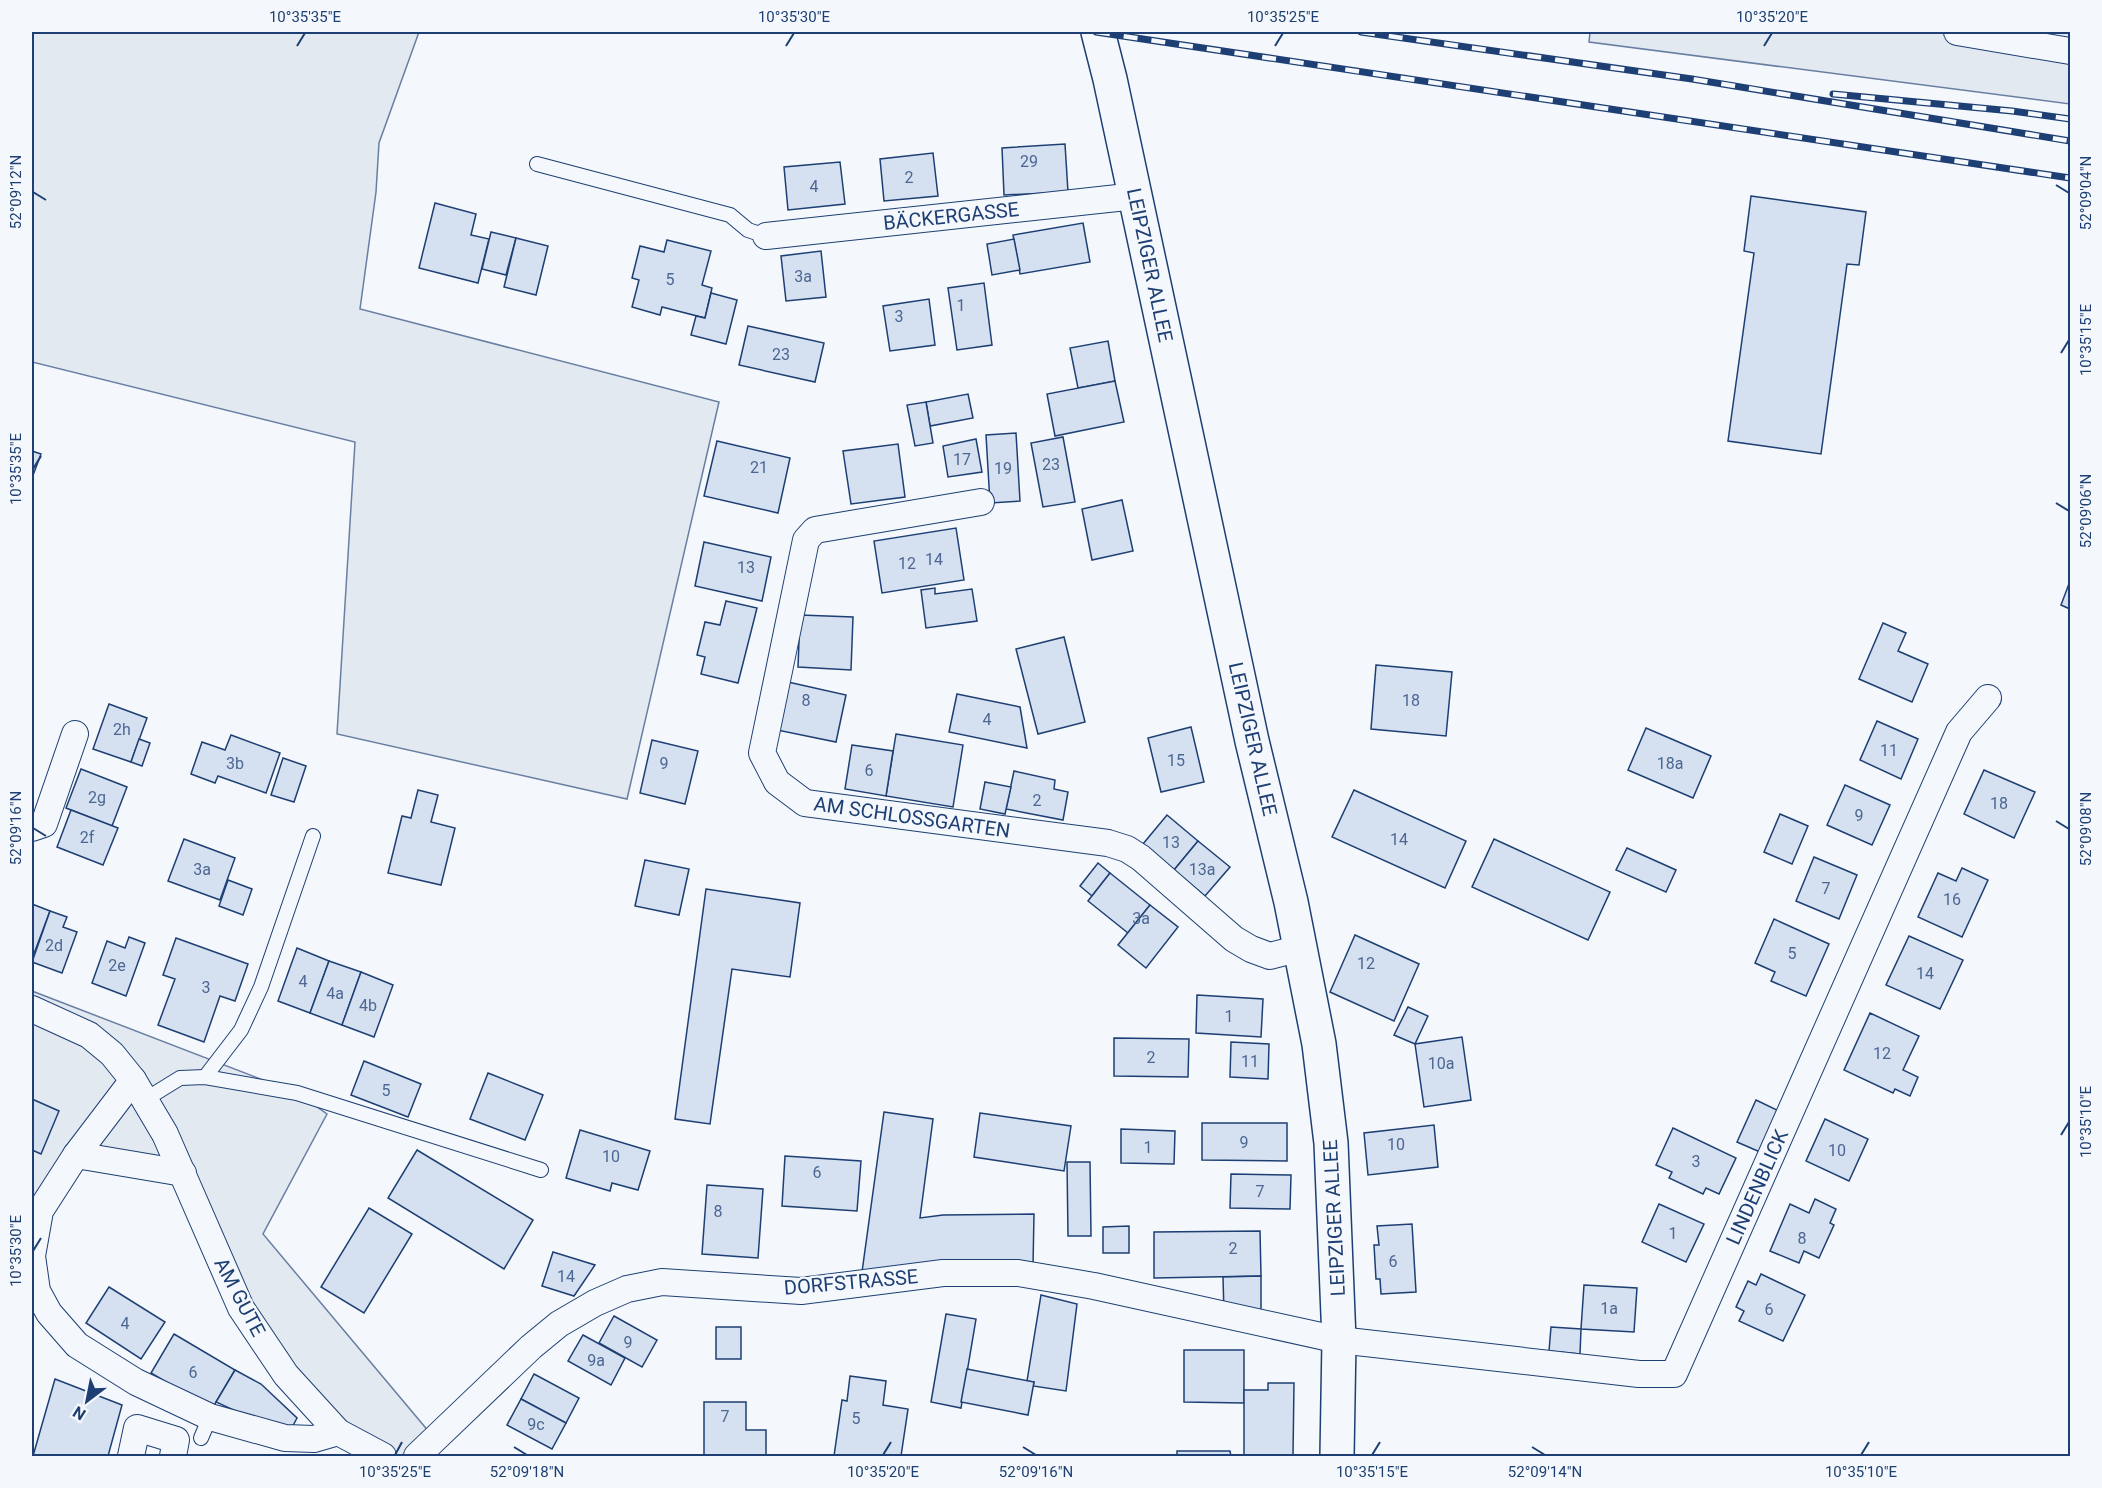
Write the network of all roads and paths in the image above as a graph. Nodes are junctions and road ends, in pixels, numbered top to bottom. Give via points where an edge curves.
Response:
1 (1098, 32) edge
2 (1957, 32) edge
3 (2070, 51) edge
4 (537, 164) dead end
5 (1136, 196) junction
6 (766, 236) joint
7 (981, 502) dead end
8 (1988, 698) dead end
9 (75, 734) dead end
10 (32, 828) edge
11 (313, 836) dead end
12 (1301, 948) junction
13 (32, 1009) edge
14 (205, 1077) junction
15 (140, 1090) junction
16 (76, 1155) junction
17 (541, 1170) dead end
18 (183, 1173) junction
19 (1339, 1340) junction
20 (338, 1432) junction
21 (131, 1456) edge
22 (173, 1456) edge
23 (383, 1456) edge
24 (417, 1456) edge
25 (1337, 1456) edge

1 - 5 main road, LEIPZIGER ALLEE
2 - 3 street
4 - 6 lane via 730,215 748,230
5 - 6 street, BÄCKERGASSE
5 - 12 main road, LEIPZIGER ALLEE via 1251,741
7 - 12 street, AM SCHLOSSGARTEN via 815,530 806,540 762,753 777,782 805,802 1108,843 1127,849 1251,949 1270,956
8 - 19 street, LINDENBLICK via 1959,732 1674,1374 1639,1374
9 - 10 street via 44,824
11 - 14 lane via 261,987 241,1030
12 - 19 main road, LEIPZIGER ALLEE via 1319,1044 1331,1143
13 - 15 street, AM GUTE via 89,1035 112,1054
14 - 15 lane via 180,1078
14 - 17 lane via 297,1093
15 - 16 street
15 - 18 street, AM GUTE
16 - 18 street
16 - 20 street via 40,1211 33,1256 37,1291 49,1313 77,1345 206,1427 285,1438 314,1439
18 - 20 street, AM GUTE via 241,1308 286,1375
19 - 24 street, DORFSTRASSE via 1018,1273 943,1273 801,1291 662,1282 627,1289 559,1324
19 - 25 main road, LEIPZIGER ALLEE
20 - 23 street, AM GUTE
21 - 22 street via 137,1428 176,1440

